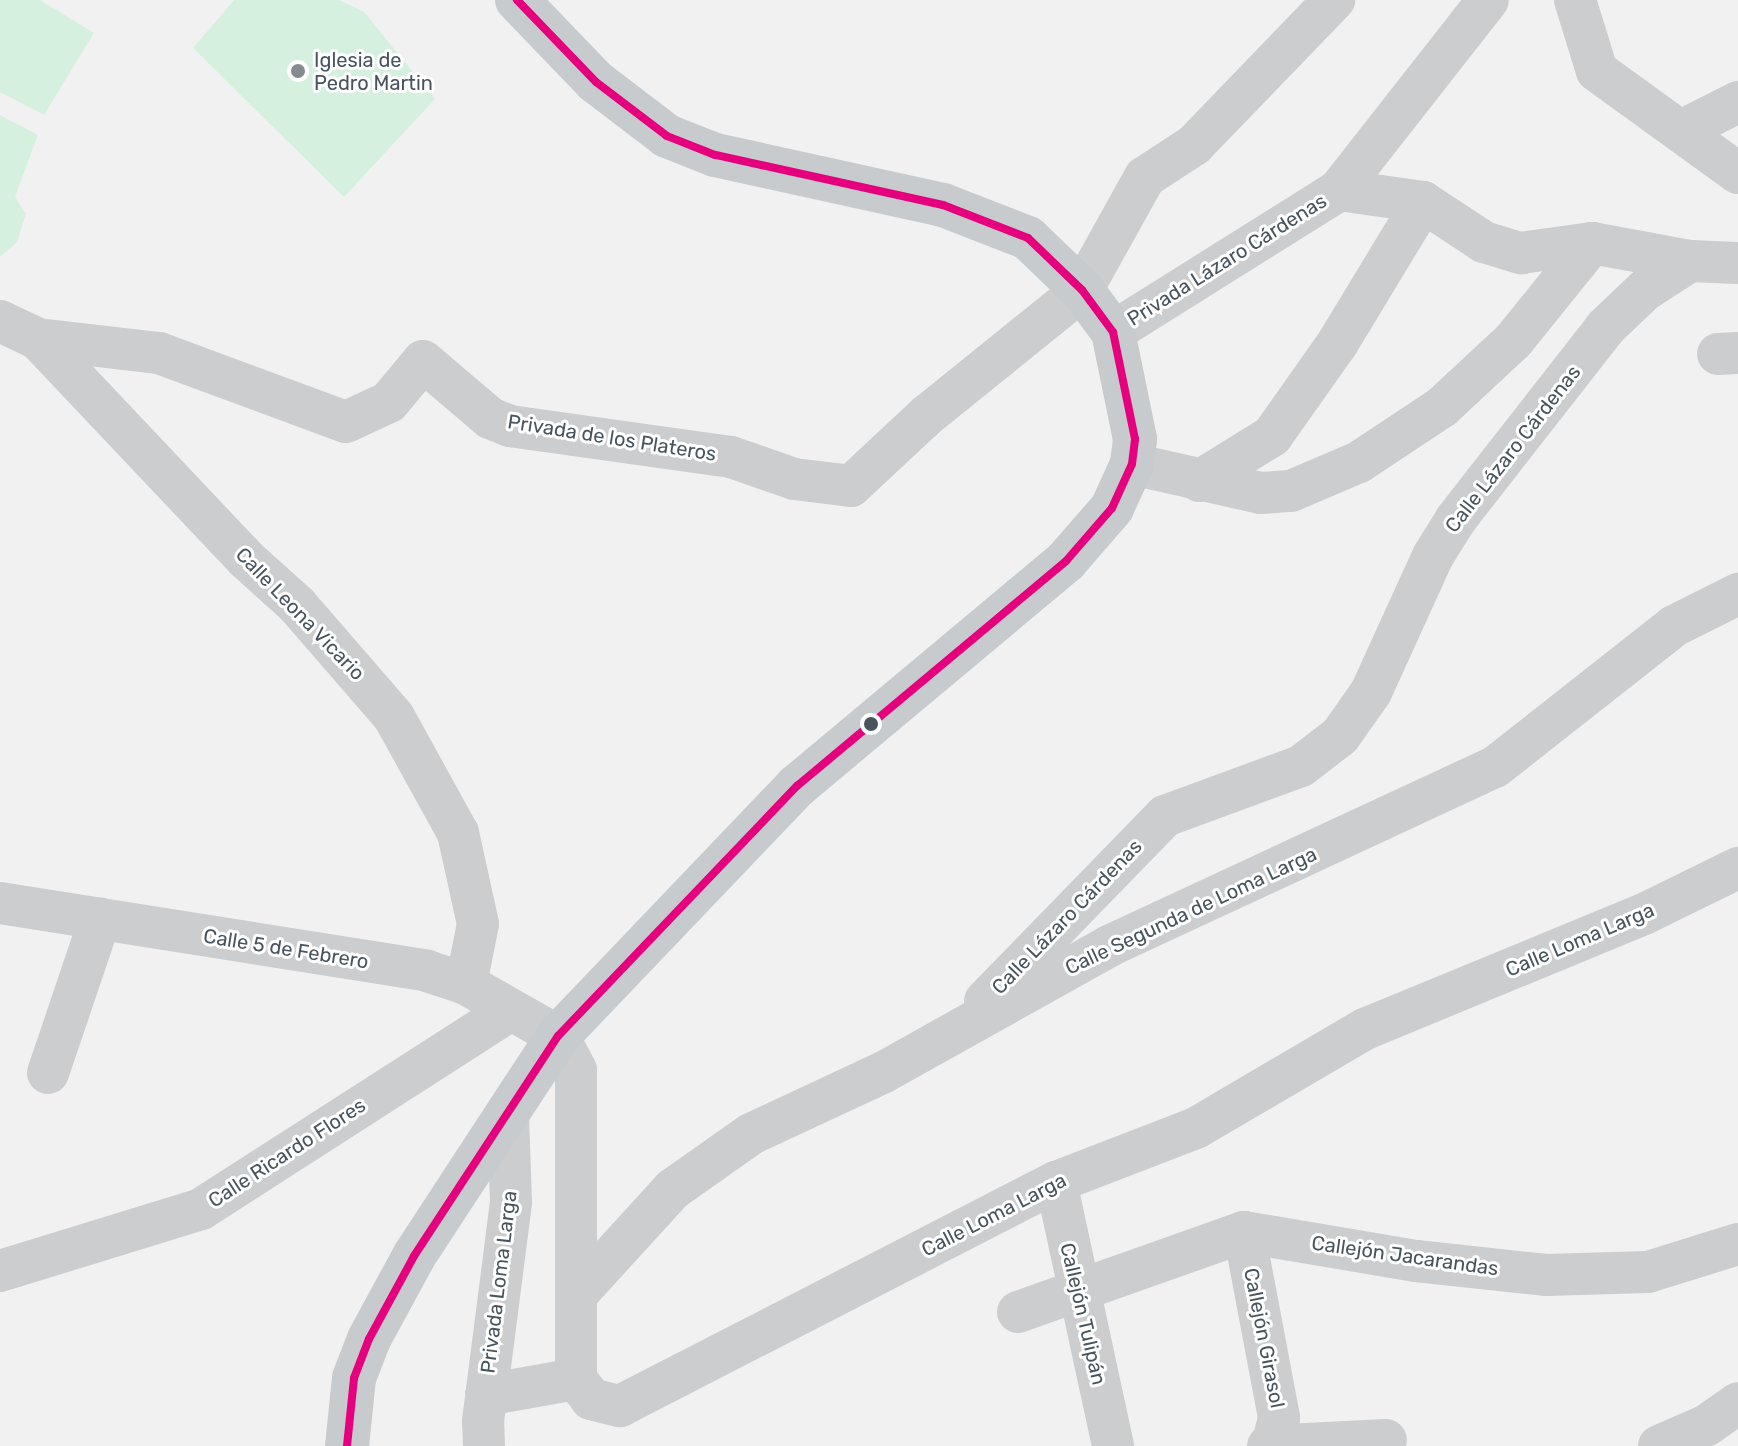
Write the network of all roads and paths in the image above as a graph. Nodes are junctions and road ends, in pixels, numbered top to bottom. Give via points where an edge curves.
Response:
1 (517, 0) edge
2 (1334, 0) edge
3 (1488, 0) edge
4 (1575, 0) edge
5 (1738, 102) edge
6 (1683, 130) junction
7 (1738, 173) edge
8 (1339, 190) junction
9 (1423, 202) junction
10 (1592, 243) junction
11 (1690, 261) junction
12 (1738, 263) edge
13 (1082, 290) junction
14 (0, 321) edge
15 (1113, 332) junction
16 (38, 339) junction
17 (1132, 464) junction
18 (1199, 481) junction
19 (1738, 594) edge
20 (1738, 868) edge
21 (0, 903) edge
22 (100, 919) junction
23 (466, 984) junction
24 (511, 1010) junction
25 (951, 1035) junction
26 (558, 1036) junction
27 (48, 1073) dead end
28 (508, 1118) junction
29 (1056, 1182) junction
30 (1244, 1232) junction
31 (1738, 1244) edge
32 (0, 1271) edge
33 (1079, 1291) junction
34 (577, 1294) junction
35 (1018, 1312) dead end
36 (576, 1379) junction
37 (486, 1395) junction
38 (1738, 1403) edge
39 (1386, 1440) dead end
40 (1271, 1445) edge
41 (347, 1446) edge
42 (484, 1446) edge
43 (1113, 1446) edge
44 (1659, 1446) edge

1 - 13 main road via 596,82 667,136 715,155 994,221 1028,238
2 - 13 street via 1194,145 1145,177
3 - 8 street, Privada Lázaro Cárdenas
4 - 6 street via 1597,71
5 - 6 street
6 - 7 street
8 - 9 street
8 - 15 street, Privada Lázaro Cárdenas
9 - 10 street via 1484,242 1521,253
9 - 18 street via 1337,344 1272,436
10 - 11 street
10 - 18 street via 1513,341 1442,407 1359,462 1291,491 1261,493
11 - 12 street
11 - 25 street, Calle Lázaro Cárdenas via 1645,290 1606,327 1456,519 1433,556 1371,692 1340,736 1301,766 1165,816
13 - 15 main road
13 - 16 street, Privada de los Plateros via 926,416 851,486 794,479 731,457 510,426 490,418 423,361 389,402 346,422 159,353
14 - 16 street
15 - 17 main road via 1135,439
16 - 23 street, Calle Leona Vicario via 246,559 297,605 394,717 458,833 478,924
17 - 18 street
17 - 26 main road via 1107,516 1066,561 797,786
19 - 25 street, Calle Segunda de Loma Larga via 1674,626 1495,767 1109,946
20 - 29 street, Calle Loma Larga via 1644,914 1365,1029 1196,1128
21 - 22 street, Calle 5 de Febrero
22 - 23 street, Calle 5 de Febrero via 427,971
22 - 27 street
23 - 24 street, Calle 5 de Febrero
24 - 26 street, Calle 5 de Febrero
24 - 32 street, Calle Ricardo Flores via 201,1209
25 - 34 street, Calle Segunda de Loma Larga via 751,1134 673,1189
26 - 28 main road
26 - 34 street via 576,1070
28 - 37 street, Privada Loma Larga via 511,1202
28 - 41 main road via 414,1256 369,1339 354,1378
29 - 33 street, Callejón Tulipán
29 - 36 street, Calle Loma Larga via 620,1406 591,1399
30 - 31 street, Callejón Jacarandas via 1416,1261 1546,1275 1648,1272
30 - 33 street, Callejón Jacarandas
30 - 40 street, Callejón Girasol via 1279,1418
33 - 35 street, Callejón Jacarandas
33 - 43 street, Callejón Tulipán
34 - 36 street
36 - 37 street
37 - 42 street, Privada Loma Larga
38 - 44 street via 1707,1425
39 - 40 street

